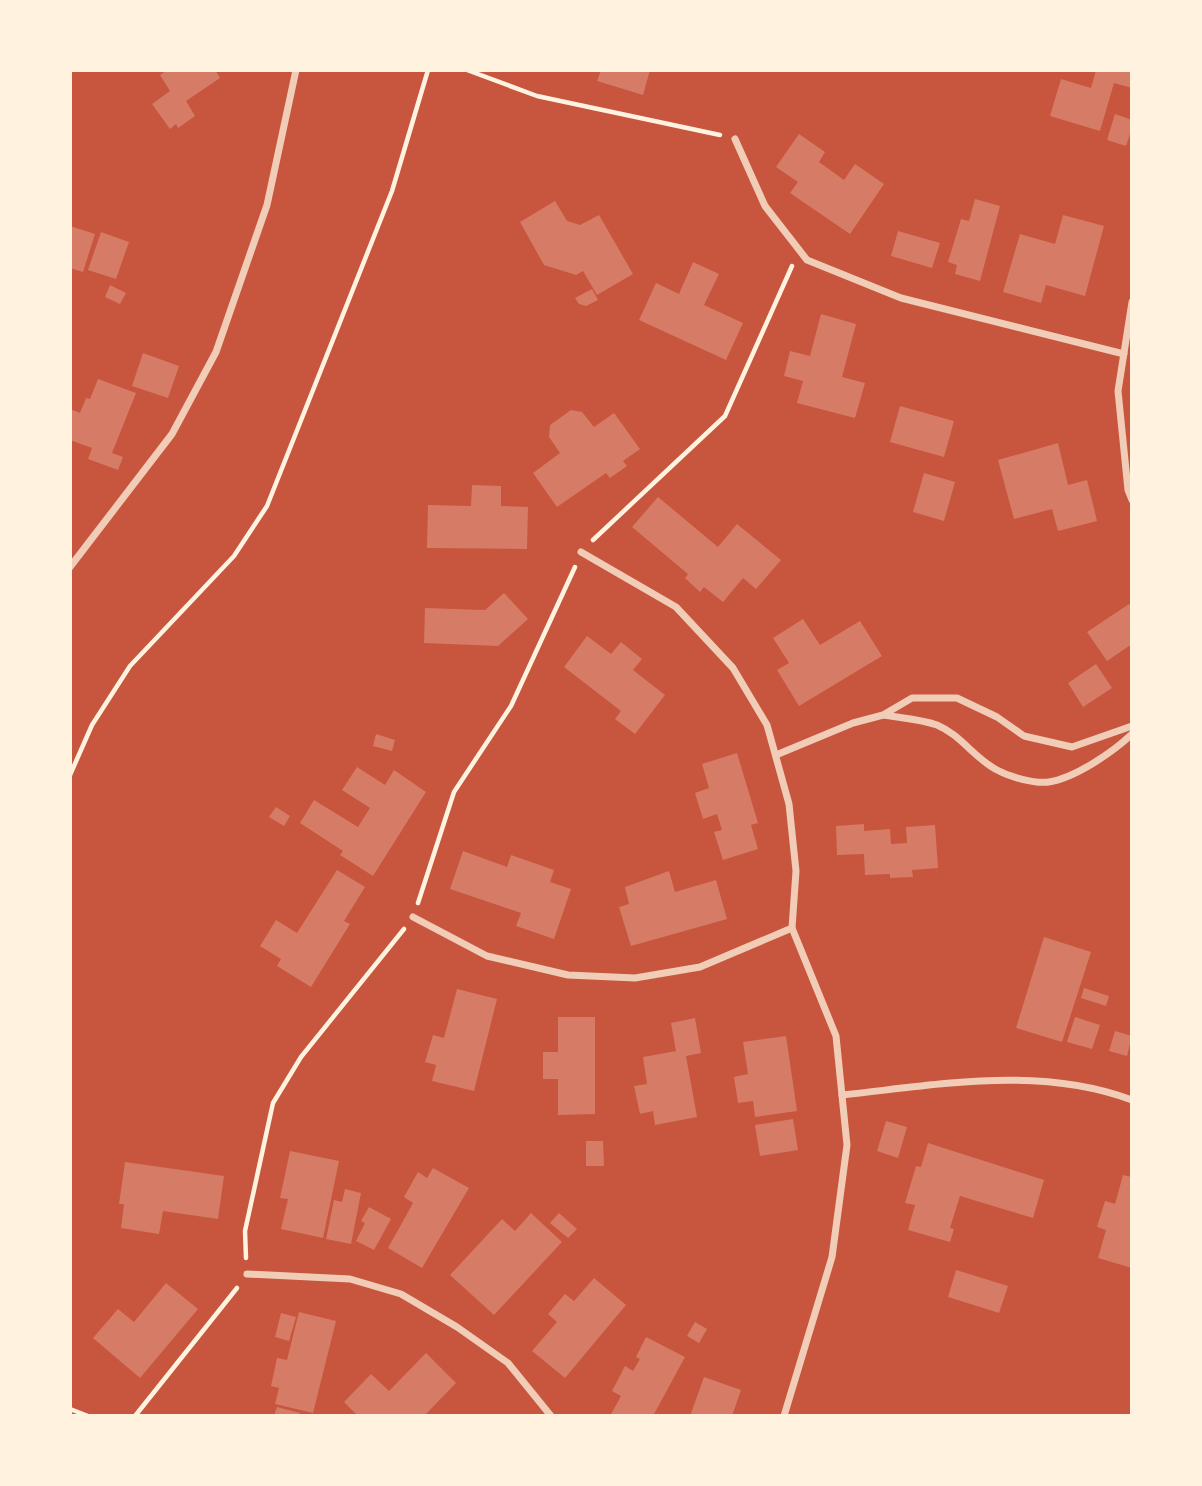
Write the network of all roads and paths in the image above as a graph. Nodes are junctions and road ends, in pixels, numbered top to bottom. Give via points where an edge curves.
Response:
1 (296, 70) edge
2 (428, 70) edge
3 (467, 70) edge
4 (735, 139) joint
5 (799, 250) junction
6 (1132, 302) edge
7 (1124, 354) junction
8 (1132, 500) edge
9 (582, 552) junction
10 (70, 567) edge
11 (883, 715) junction
12 (1132, 726) edge
13 (1132, 734) edge
14 (776, 755) junction
15 (70, 775) edge
16 (413, 917) junction
17 (792, 928) junction
18 (842, 1095) junction
19 (1132, 1100) edge
20 (247, 1274) junction
21 (70, 1409) edge
22 (88, 1416) edge
23 (135, 1416) edge
24 (551, 1416) edge
25 (784, 1416) edge

1 - 10 street via 267,205 216,352 172,435
2 - 15 path via 392,191 267,506 234,556 130,666 92,725
3 - 4 path via 537,96
4 - 5 street via 765,205
5 - 7 street via 807,260 901,298
5 - 9 path via 725,416
6 - 7 street
7 - 8 street via 1118,391
9 - 14 street via 676,607 733,668 767,725
9 - 16 path via 511,706 454,792
11 - 12 street via 912,698 957,698 1024,736 1072,747
11 - 13 street via 936,725 997,770 1048,782 1074,772
11 - 14 street
14 - 17 street via 789,804 796,871
16 - 17 street via 487,956 568,975 635,978 700,967
16 - 20 path via 301,1057 273,1103 245,1231
17 - 18 street via 836,1036
18 - 19 street via 1000,1079 1066,1083
18 - 25 street via 848,1144 832,1257
20 - 23 path
20 - 24 street via 350,1279 401,1294 508,1363
21 - 22 path

